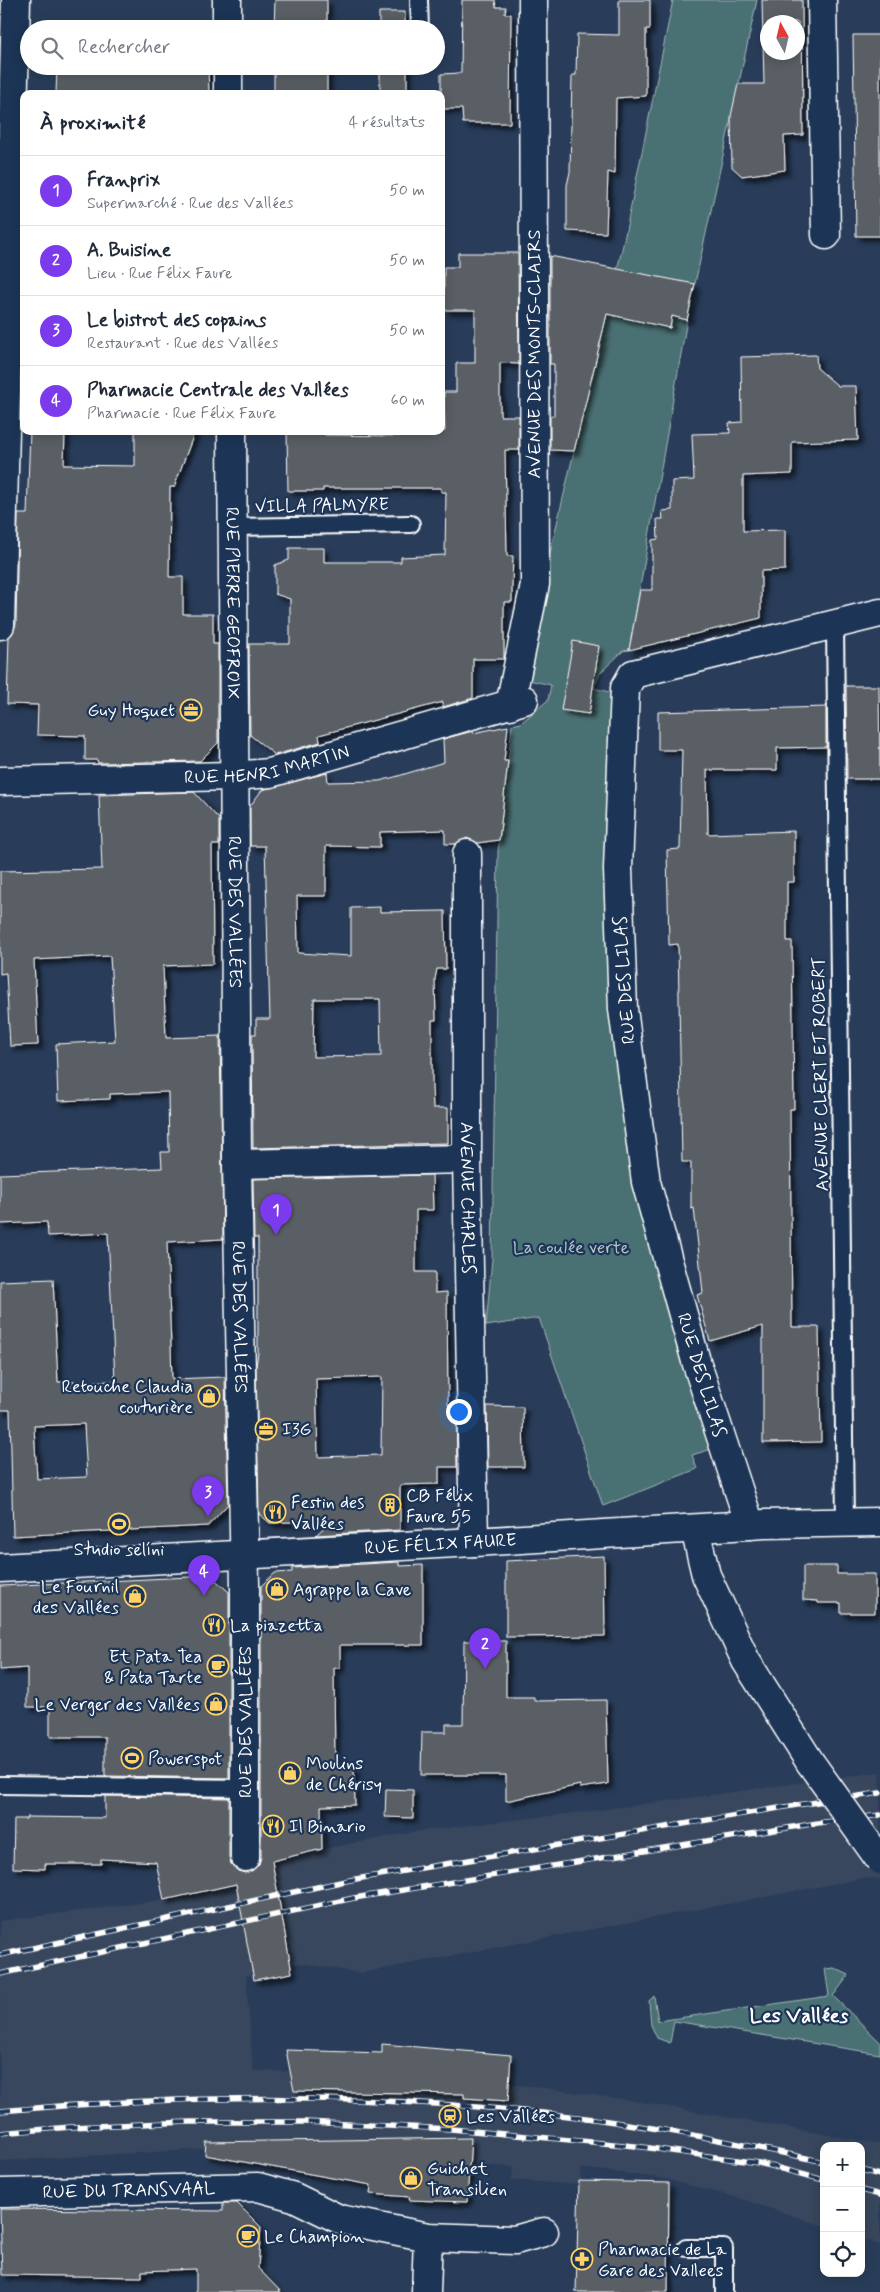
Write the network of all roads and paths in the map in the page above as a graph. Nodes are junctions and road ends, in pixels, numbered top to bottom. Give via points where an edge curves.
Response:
1 (16, 0) edge
2 (227, 0) edge
3 (420, 0) edge
4 (533, 0) edge
5 (822, 0) edge
6 (227, 20) edge
7 (420, 20) edge
8 (228, 75) edge
9 (228, 90) edge
10 (826, 235) dead end
11 (232, 435) edge
12 (411, 524) dead end
13 (233, 527) junction
14 (880, 613) edge
15 (0, 625) edge
16 (835, 625) junction
17 (517, 703) joint
18 (234, 776) junction
19 (0, 781) edge
20 (467, 854) dead end
21 (467, 1159) junction
22 (236, 1164) junction
23 (880, 1522) edge
24 (845, 1524) junction
25 (750, 1525) junction
26 (695, 1529) junction
27 (474, 1542) junction
28 (243, 1554) junction
29 (0, 1568) edge
30 (0, 1785) edge
31 (245, 1788) junction
32 (245, 1857) dead end
33 (880, 1860) edge
34 (0, 2193) edge
35 (544, 2232) dead end
36 (428, 2237) junction
37 (686, 2248) dead end
38 (426, 2292) edge
39 (724, 2292) edge

1 - 15 street
2 - 6 street
3 - 7 lane
4 - 17 street, AVENUE DES MONTS-CLAIRS via 535,584
5 - 10 street
8 - 9 street
11 - 13 street, RUE PIERRE GEOFROIX
12 - 13 lane, VILLA PALMYRE
13 - 18 street, RUE PIERRE GEOFROIX
14 - 16 street, RUE DES LILAS
16 - 24 lane, AVENUE CLERT ET ROBERT
16 - 25 street, RUE DES LILAS via 634,674 625,688 618,869 623,1009 646,1182 696,1362
17 - 18 street, RUE HENRI MARTIN via 270,772
18 - 19 street, RUE HENRI MARTIN
18 - 22 street, RUE DES VALLÉES
20 - 21 street, AVENUE CHARLES
21 - 22 street
21 - 27 street, AVENUE CHARLES
22 - 28 street, RUE DES VALLÉES
23 - 24 street, RUE FÉLIX FAURE
24 - 25 street, RUE FÉLIX FAURE
25 - 26 street, RUE FÉLIX FAURE
26 - 27 street, RUE FÉLIX FAURE
26 - 33 street, bridge via 706,1575 746,1661 810,1762
27 - 28 street, RUE FÉLIX FAURE
28 - 29 street, RUE FÉLIX FAURE
28 - 31 street, RUE DES VALLÉES
30 - 31 lane
31 - 32 street, RUE DES VALLÉES
34 - 36 street, RUE DU TRANSVAAL via 258,2187 294,2197 339,2219
35 - 36 street, RUE DU TRANSVAAL via 515,2240
36 - 38 street
37 - 39 lane via 724,2248

